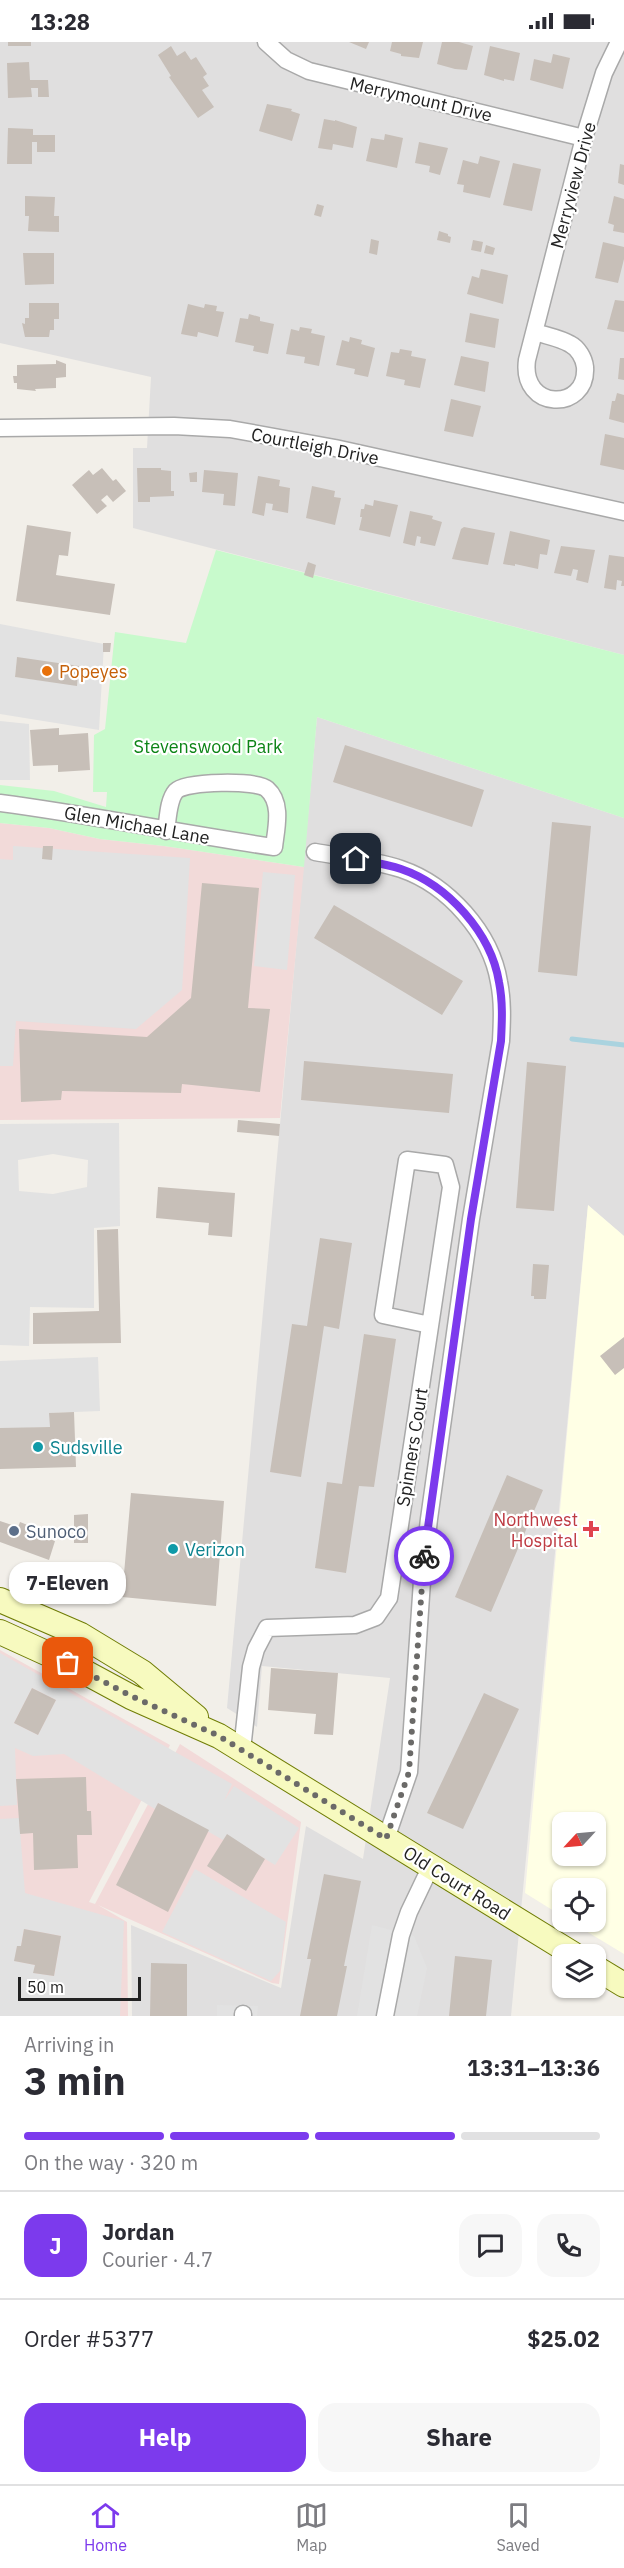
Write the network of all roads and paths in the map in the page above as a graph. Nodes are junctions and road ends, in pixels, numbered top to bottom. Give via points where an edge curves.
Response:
1 (266, 42) edge
2 (619, 42) edge
3 (584, 138) junction
4 (535, 332) dead end
5 (0, 428) edge
6 (624, 512) edge
7 (0, 804) edge
8 (166, 831) junction
9 (315, 852) dead end
10 (430, 1325) junction
11 (0, 1600) edge
12 (0, 1632) edge
13 (219, 1736) junction
14 (242, 1750) junction
15 (386, 1839) junction
16 (431, 1866) junction
17 (557, 1944) edge
18 (606, 1974) edge
19 (624, 1985) edge
20 (385, 2016) edge

1 - 3 street, Merrymount Drive via 286,60 309,71
2 - 3 street, Merryview Drive via 604,73
3 - 4 street, Merryview Drive
5 - 6 street, Courtleigh Drive via 230,429 335,448
7 - 8 street, Glen Michael Lane
8 - 8 street, Glen Michael Lane via 172,798 177,789 188,784 255,783 266,787 278,812 274,847
9 - 15 street via 402,869 447,896 466,915 492,958 502,1014 429,1519 409,1772
10 - 10 street, Spinners Court via 451,1187 445,1165 407,1160 383,1315
10 - 14 street, Spinners Court via 388,1598 376,1617 355,1625 267,1629 251,1667
11 - 13 main road, Old Court Road via 81,1635 142,1672
12 - 13 main road, Old Court Road
13 - 14 main road, Old Court Road
14 - 15 main road, Old Court Road
15 - 16 main road, Old Court Road
16 - 17 main road, Old Court Road
16 - 20 street via 400,1935
18 - 19 main road

